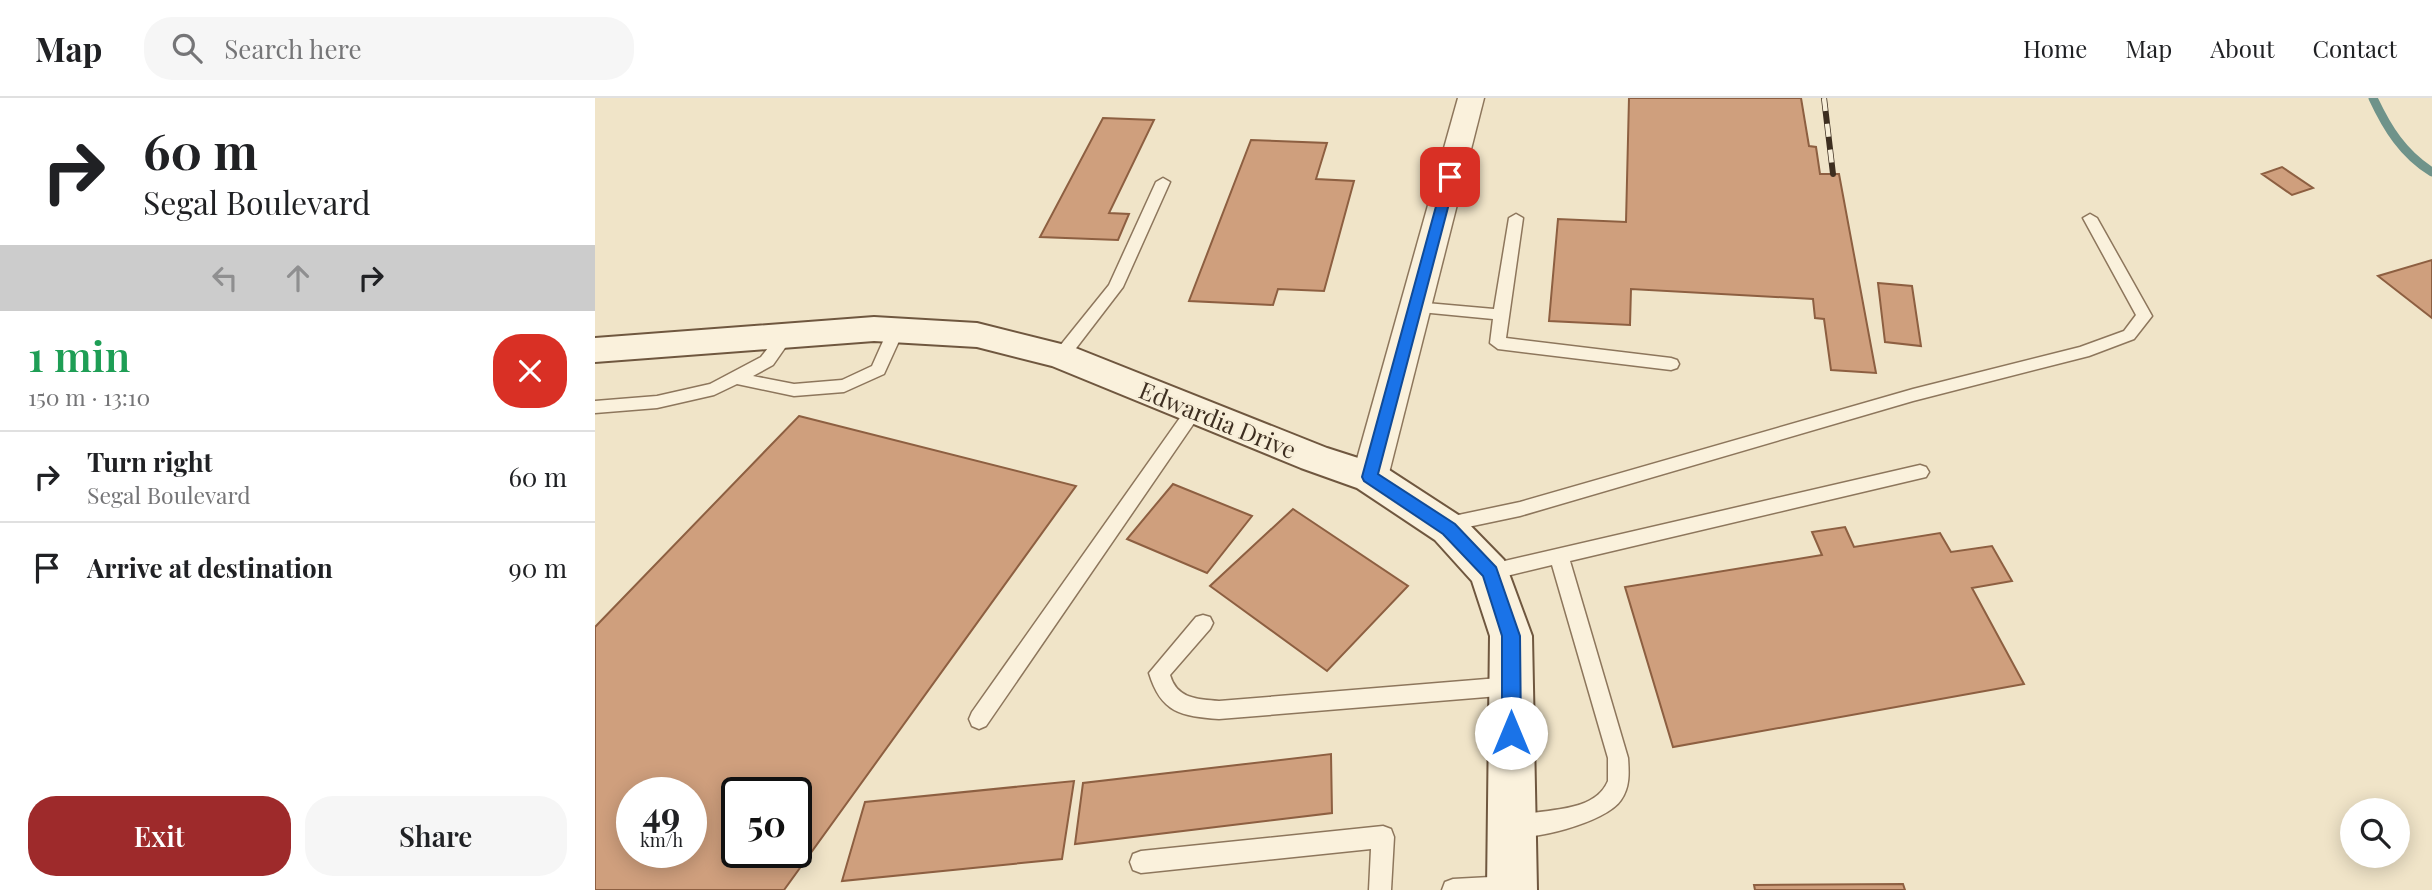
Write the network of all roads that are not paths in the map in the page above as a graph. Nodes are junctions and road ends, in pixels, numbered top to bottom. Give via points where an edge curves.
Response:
1 (1471, 98) edge
2 (1163, 181) dead end
3 (1516, 218) dead end
4 (2090, 218) dead end
5 (1415, 307) junction
6 (1501, 315) junction
7 (896, 330) junction
8 (786, 335) junction
9 (595, 350) edge
10 (1061, 356) junction
11 (1671, 364) dead end
12 (736, 378) junction
13 (595, 407) edge
14 (1195, 409) junction
15 (1920, 472) dead end
16 (1370, 477) junction
17 (1444, 526) junction
18 (1559, 556) junction
19 (1490, 572) junction
20 (1203, 623) dead end
21 (1511, 686) junction
22 (979, 719) dead end
23 (1512, 827) junction
24 (1141, 862) dead end
25 (1512, 889) edge
26 (1380, 890) edge
27 (1453, 890) edge

1 - 5 street
2 - 10 lane via 1116,286
3 - 6 lane
4 - 17 lane via 2144,316 2129,335 2083,352 1913,395 1520,509
5 - 6 lane
5 - 16 street
6 - 11 lane via 1497,344
7 - 8 main road, Edwardia Drive
7 - 10 main road, Edwardia Drive via 977,335
7 - 12 lane via 877,370 844,386 794,390
8 - 9 main road, Edwardia Drive
8 - 12 lane via 767,361
10 - 14 main road, Edwardia Drive
12 - 13 lane via 714,389 657,402
14 - 16 main road, Edwardia Drive
14 - 22 lane
15 - 18 lane
16 - 17 main road, Edwardia Drive
17 - 19 main road, Edwardia Drive
18 - 19 lane
18 - 23 lane via 1618,758 1619,780 1611,800 1584,813
19 - 21 main road, Edwardia Drive via 1511,636
20 - 21 lane via 1159,673 1163,691 1182,706 1219,710
21 - 23 main road, Edwardia Drive
23 - 25 main road, Edwardia Drive
24 - 26 lane via 1383,837
25 - 27 lane

